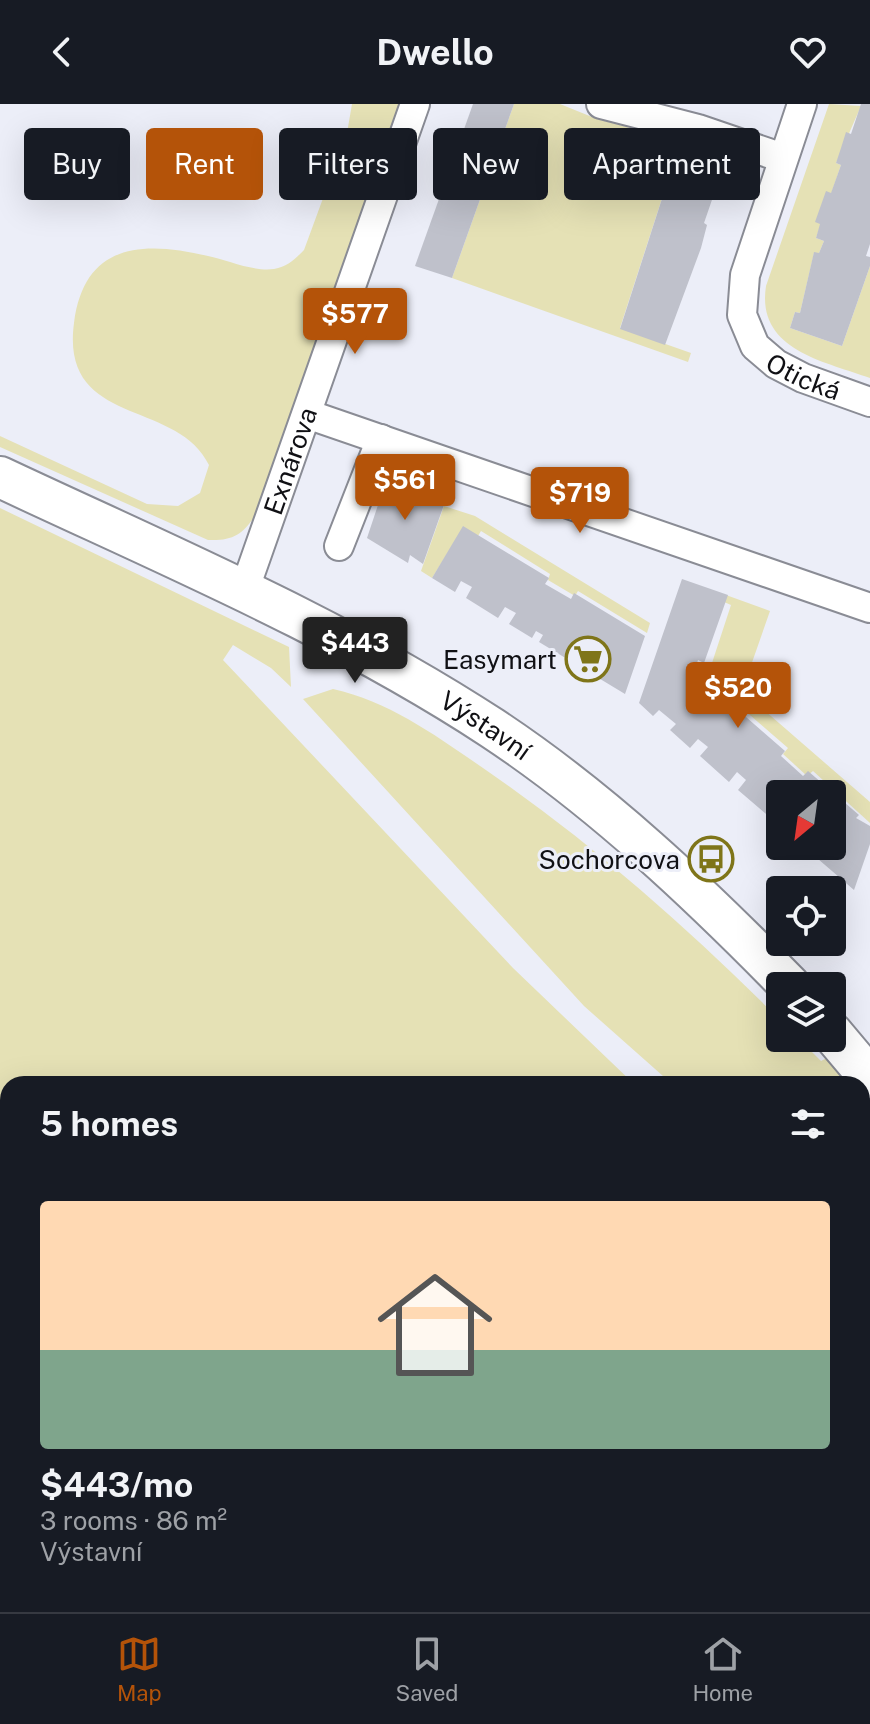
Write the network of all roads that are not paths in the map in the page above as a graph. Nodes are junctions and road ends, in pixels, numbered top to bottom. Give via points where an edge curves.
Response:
1 (415, 104) edge
2 (601, 104) edge
3 (802, 104) edge
4 (783, 158) junction
5 (870, 402) edge
6 (307, 414) junction
7 (381, 439) junction
8 (0, 477) edge
9 (339, 546) dead end
10 (244, 591) junction
11 (870, 608) edge
12 (776, 972) edge
13 (846, 1050) edge
14 (868, 1076) edge

1 - 6 street, Exnárova
2 - 4 street
3 - 4 street, Otická
4 - 5 street, Otická via 742,285 745,326 755,346 776,364
6 - 7 street
6 - 10 street, Exnárova
7 - 9 street
7 - 11 street
8 - 10 main road, Výstavní
10 - 12 main road, Výstavní via 400,672 493,729 588,800 723,917
13 - 14 main road

